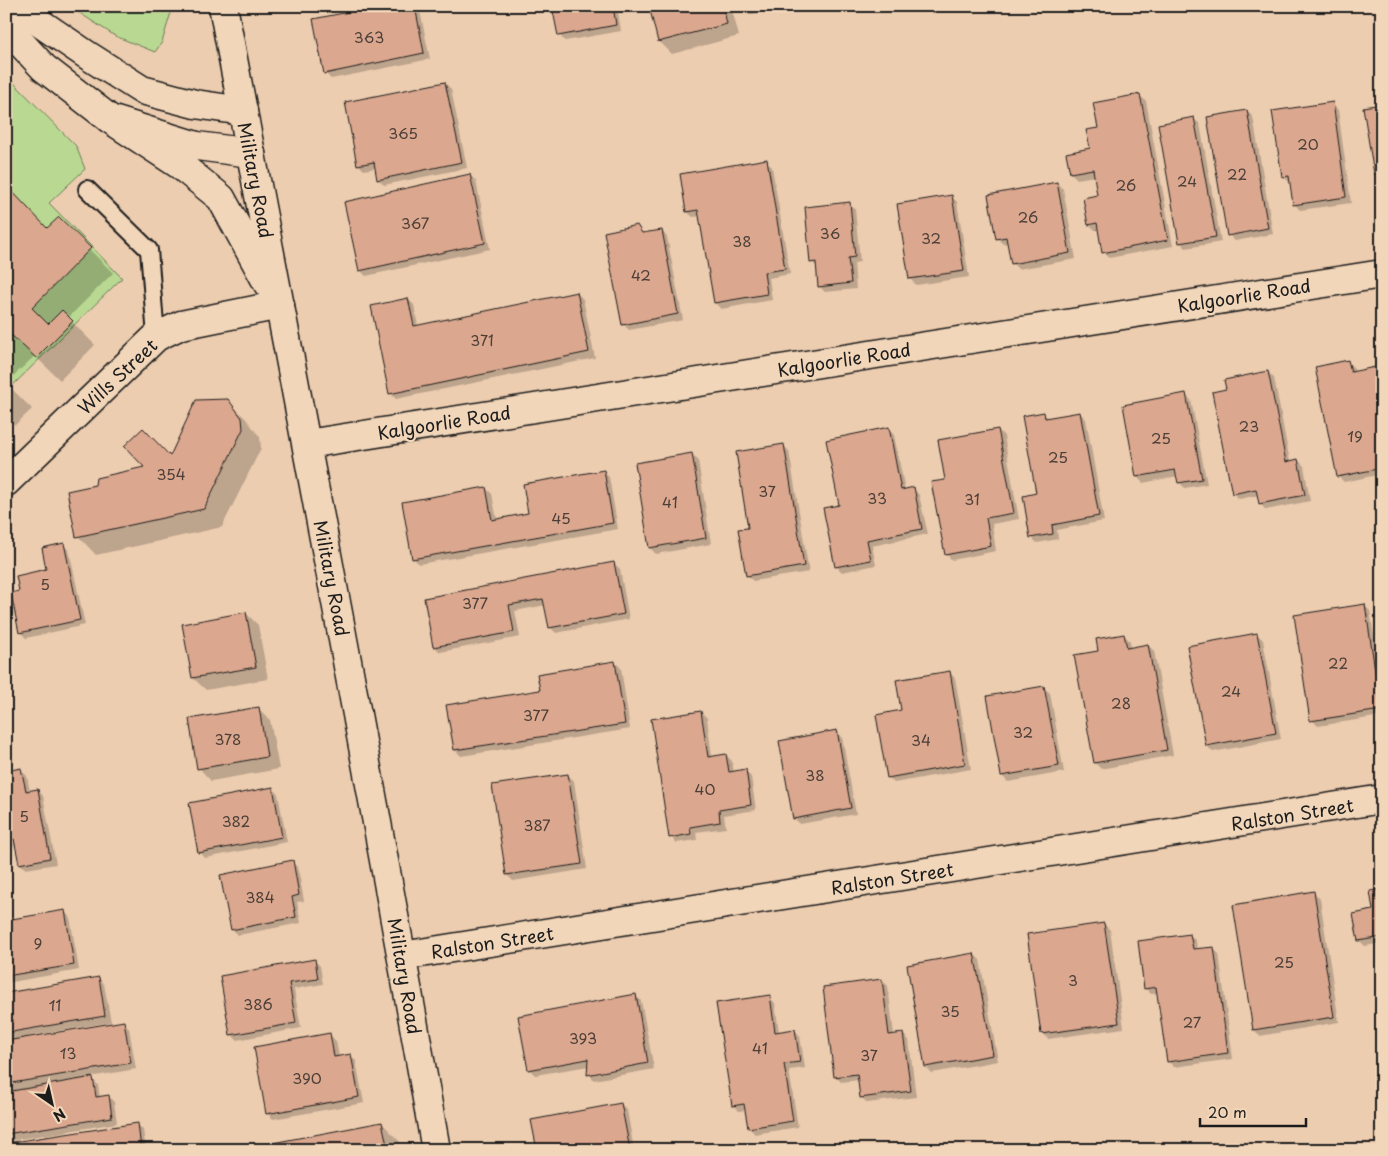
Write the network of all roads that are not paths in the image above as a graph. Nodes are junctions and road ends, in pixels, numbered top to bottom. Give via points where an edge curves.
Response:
1 (20, 6) edge
2 (223, 6) edge
3 (6, 27) edge
4 (243, 111) junction
5 (110, 119) junction
6 (251, 153) junction
7 (87, 189) dead end
8 (1382, 274) edge
9 (280, 305) junction
10 (156, 338) junction
11 (307, 444) junction
12 (6, 482) edge
13 (1382, 799) edge
14 (402, 956) junction
15 (436, 1150) edge

1 - 4 street via 86,55 142,90 195,104
2 - 4 street, Military Road
3 - 5 street via 44,68
4 - 6 street, Military Road
5 - 6 street via 197,146
5 - 9 street via 180,164 221,198
6 - 9 street, Military Road
7 - 10 lane via 149,250
8 - 11 street, Kalgoorlie Road
9 - 10 street, Wills Street via 181,325
9 - 11 street, Military Road
10 - 12 street, Wills Street
11 - 14 street, Military Road
13 - 14 street, Ralston Street
14 - 15 street, Military Road

